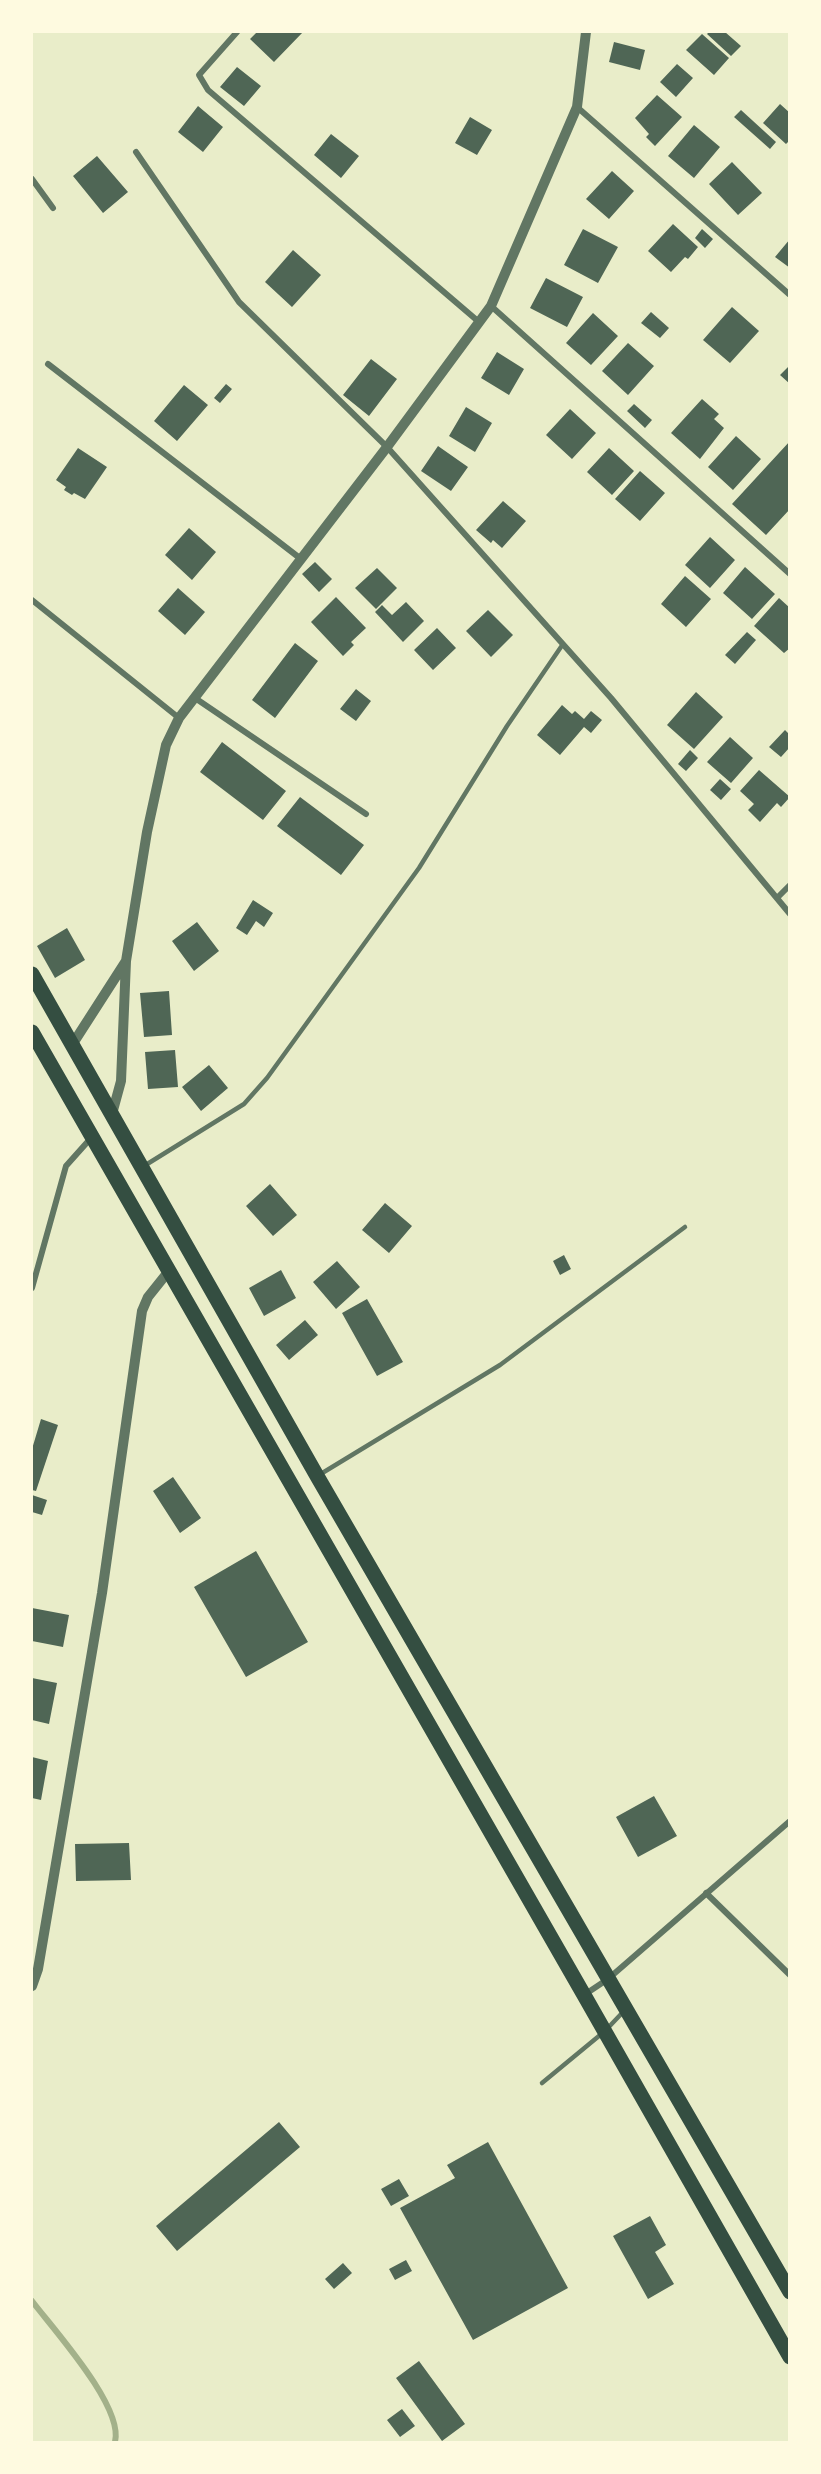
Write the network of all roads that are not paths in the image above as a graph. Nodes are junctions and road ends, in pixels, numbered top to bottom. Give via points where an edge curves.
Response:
1 (237, 32) edge
2 (586, 32) edge
3 (577, 107) junction
4 (136, 152) dead end
5 (32, 179) edge
6 (53, 208) dead end
7 (789, 295) edge
8 (491, 306) junction
9 (479, 322) junction
10 (48, 364) dead end
11 (387, 447) junction
12 (301, 559) junction
13 (789, 574) edge
14 (32, 600) edge
15 (563, 644) junction
16 (195, 698) junction
17 (179, 718) junction
18 (366, 814) dead end
19 (789, 885) edge
20 (778, 897) junction
21 (789, 914) edge
22 (126, 961) junction
23 (32, 974) edge
24 (32, 1032) edge
25 (72, 1045) junction
26 (112, 1114) junction
27 (91, 1138) junction
28 (141, 1167) junction
29 (685, 1227) dead end
30 (168, 1272) junction
31 (32, 1288) edge
32 (317, 1476) junction
33 (789, 1821) edge
34 (706, 1893) junction
35 (789, 1975) edge
36 (608, 1979) junction
37 (32, 1986) edge
38 (584, 1995) junction
39 (626, 2009) junction
40 (605, 2031) junction
41 (542, 2084) dead end
42 (789, 2292) edge
43 (789, 2357) edge

1 - 9 street via 199,75 208,90
2 - 3 street
3 - 7 street
3 - 8 street
4 - 11 street via 239,302
5 - 6 street
8 - 9 street
8 - 13 street
9 - 11 street
10 - 12 street
11 - 12 street
11 - 15 street
12 - 16 street
14 - 17 street
15 - 20 street
15 - 28 lane via 419,868 267,1078 244,1104
16 - 17 street
16 - 18 street
17 - 22 street via 166,745 147,832
19 - 20 street
20 - 21 street
22 - 25 street
22 - 26 street via 121,1081
23 - 25 main road
24 - 27 main road
25 - 26 main road
26 - 28 main road
27 - 30 main road
27 - 31 street via 66,1166
28 - 32 main road
29 - 32 lane via 500,1365
30 - 37 street via 142,1311 102,1593
30 - 38 main road
32 - 36 main road
33 - 34 street
34 - 35 street
34 - 36 street
36 - 38 street
36 - 39 main road
38 - 40 main road
39 - 40 lane
39 - 42 main road
40 - 41 lane
40 - 43 main road

